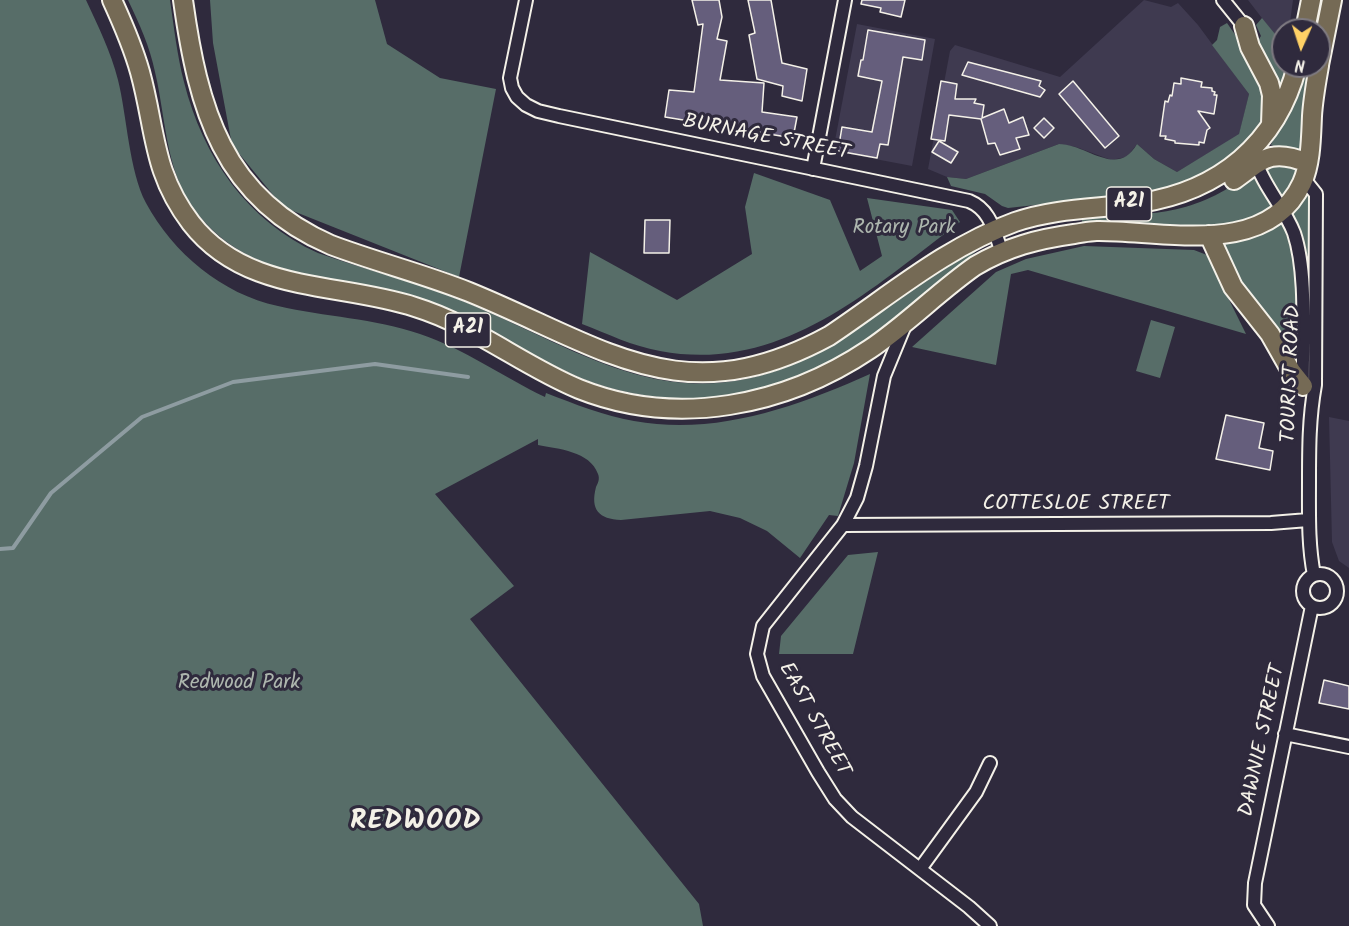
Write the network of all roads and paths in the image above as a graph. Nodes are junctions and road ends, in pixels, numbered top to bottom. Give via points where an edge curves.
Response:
1 (112, 0) edge
2 (183, 0) edge
3 (526, 0) edge
4 (845, 0) edge
5 (1223, 0) edge
6 (1311, 0) edge
7 (1332, 0) edge
8 (1307, 18) edge
9 (1328, 18) edge
10 (1244, 26) joint
11 (1293, 78) edge
12 (1317, 78) edge
13 (1271, 125) junction
14 (1254, 156) junction
15 (813, 169) junction
16 (1306, 171) junction
17 (1282, 210) junction
18 (994, 231) junction
19 (1209, 235) junction
20 (1002, 252) junction
21 (908, 319) junction
22 (1303, 386) junction
23 (1309, 415) junction
24 (1308, 520) junction
25 (843, 525) junction
26 (1314, 575) junction
27 (1343, 598) edge
28 (1312, 606) junction
29 (1285, 735) junction
30 (1349, 747) edge
31 (990, 764) dead end
32 (920, 869) junction
33 (990, 926) edge
34 (1268, 926) edge

1 - 21 highway, A21 via 134,52 156,150 170,190 207,241 255,271 292,283 417,307 580,389 661,408 718,407 777,395 848,363
2 - 18 highway, A21 via 196,76 217,140 253,190 280,216 311,237 469,292 604,353 643,366 709,373 752,368 784,357 829,336 933,264
3 - 15 street, BURNAGE STREET via 510,78 517,97 526,105 538,111
4 - 15 street
5 - 10 street
6 - 8 highway
7 - 9 highway, A21
10 - 13 highway via 1269,83
11 - 13 highway
12 - 16 highway, A21
13 - 14 highway
14 - 16 highway via 1293,157
14 - 17 street, TOURIST ROAD
14 - 18 highway, A21 via 1230,184 1194,202 1158,209 1141,202 1049,213
15 - 18 street, BURNAGE STREET via 969,201 984,210
16 - 17 highway, A21 via 1295,195
16 - 23 street, TOURIST ROAD via 1316,194 1315,386
17 - 19 highway, A21 via 1246,231
17 - 22 street, TOURIST ROAD via 1293,233 1301,266
18 - 20 street, BURNAGE STREET
19 - 20 highway, A21 via 1095,231 1045,238
19 - 22 highway via 1233,287 1266,328
20 - 21 highway, A21 via 966,272
21 - 25 street, EAST STREET via 885,376 866,466
22 - 23 street, TOURIST ROAD
23 - 24 street, TOURIST ROAD
24 - 25 street, COTTESLOE STREET via 1271,524
24 - 26 street, TOURIST ROAD
25 - 32 street, EAST STREET via 763,626 757,654 763,676 835,799 852,817
26 - 27 street via 1324,574 1333,579
26 - 28 street via 1303,590
27 - 28 street via 1322,609
28 - 29 street, DAWNIE STREET
29 - 30 street
29 - 34 street, DAWNIE STREET via 1256,883 1254,906
31 - 32 street via 976,792
32 - 33 street, EAST STREET

